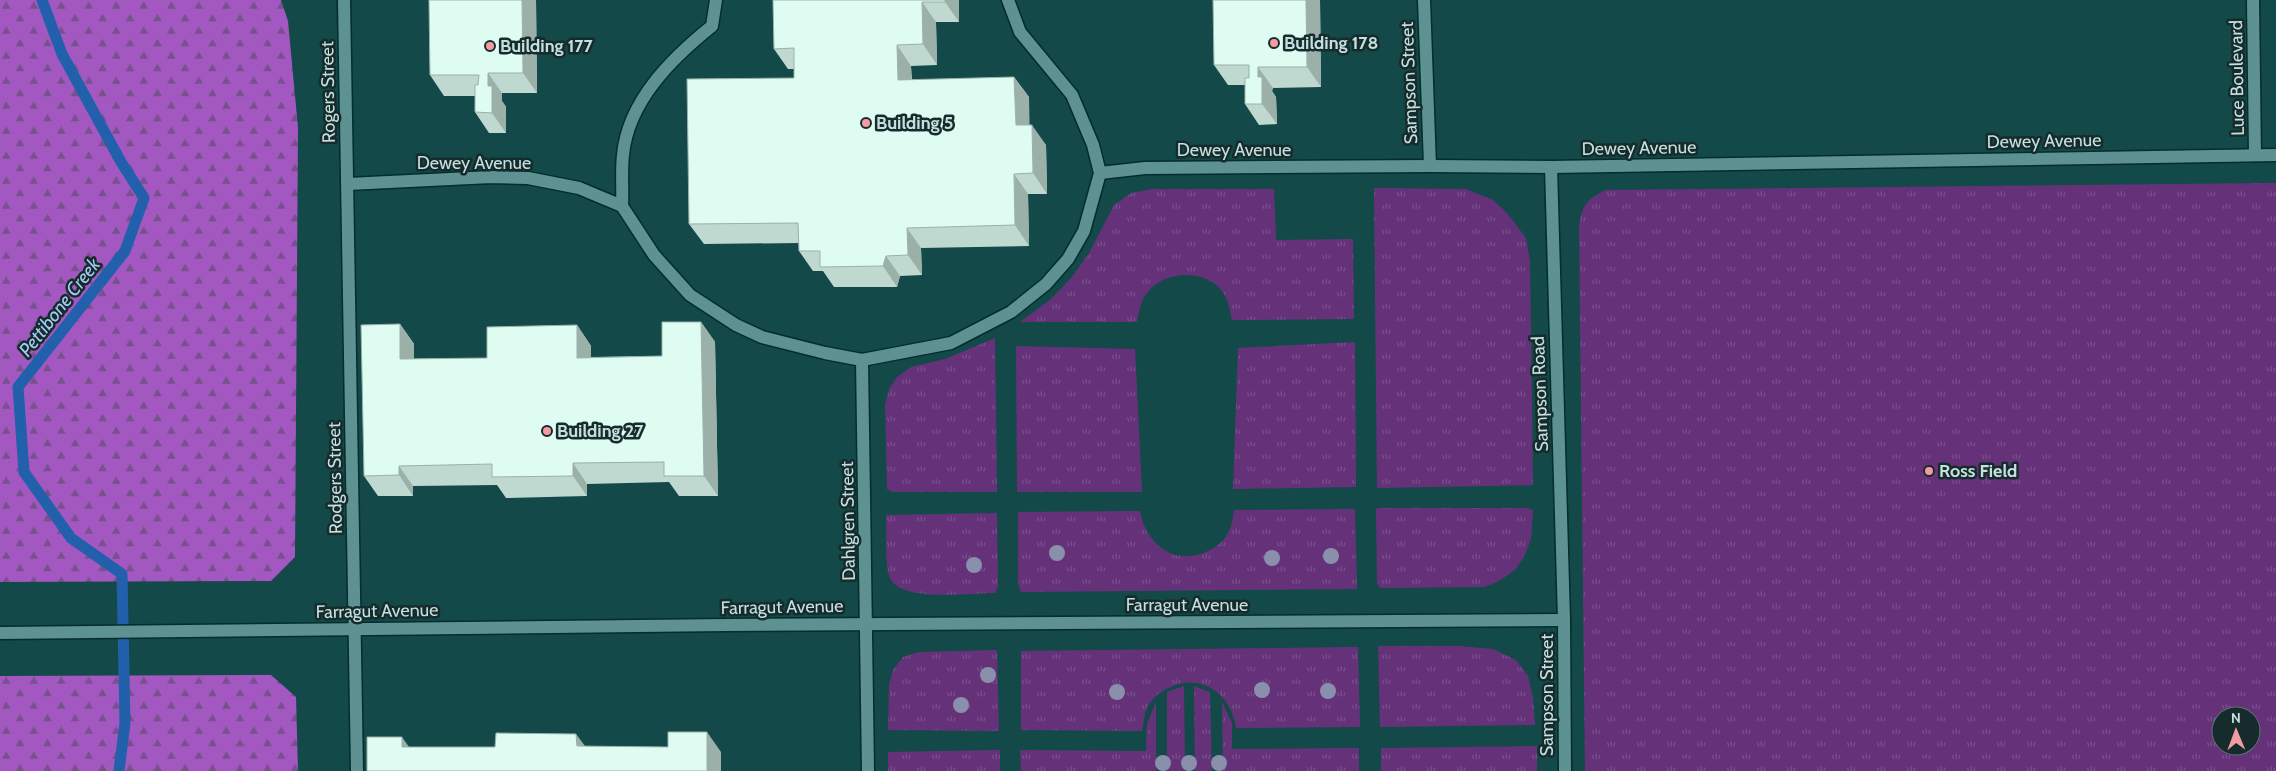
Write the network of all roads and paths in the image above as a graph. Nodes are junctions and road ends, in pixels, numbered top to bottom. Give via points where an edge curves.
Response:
1 (344, 0) edge
2 (716, 0) edge
3 (1008, 0) edge
4 (1424, 0) edge
5 (2253, 0) edge
6 (2256, 155) junction
7 (2276, 155) edge
8 (1430, 166) junction
9 (1551, 167) junction
10 (1100, 173) junction
11 (348, 184) junction
12 (622, 206) junction
13 (862, 360) junction
14 (1564, 620) junction
15 (867, 624) junction
16 (355, 628) junction
17 (0, 633) edge
18 (357, 771) edge
19 (868, 771) edge
20 (1565, 771) edge

1 - 11 street, Rogers Street
2 - 12 street via 712,26 683,50 653,83 632,119 623,154
3 - 10 street via 1020,32 1072,95 1093,145
4 - 8 street, Sampson Street
5 - 6 street, Luce Boulevard
6 - 7 street, Dewey Avenue
6 - 9 street, Dewey Avenue
8 - 9 street, Dewey Avenue
8 - 10 street, Dewey Avenue via 1145,168
9 - 14 street, Sampson Road
10 - 13 street via 1084,231 1068,259 1046,284 1011,312 951,343
11 - 12 street, Dewey Avenue via 528,178 579,188
11 - 16 street, Rodgers Street
12 - 13 street via 654,255 690,295 736,325 762,337
13 - 15 street, Dahlgren Street
14 - 15 street, Farragut Avenue
14 - 20 street, Sampson Street
15 - 16 street, Farragut Avenue
15 - 19 street, Dahlgren Street
16 - 17 street, Farragut Avenue
16 - 18 street, Rodgers Street

